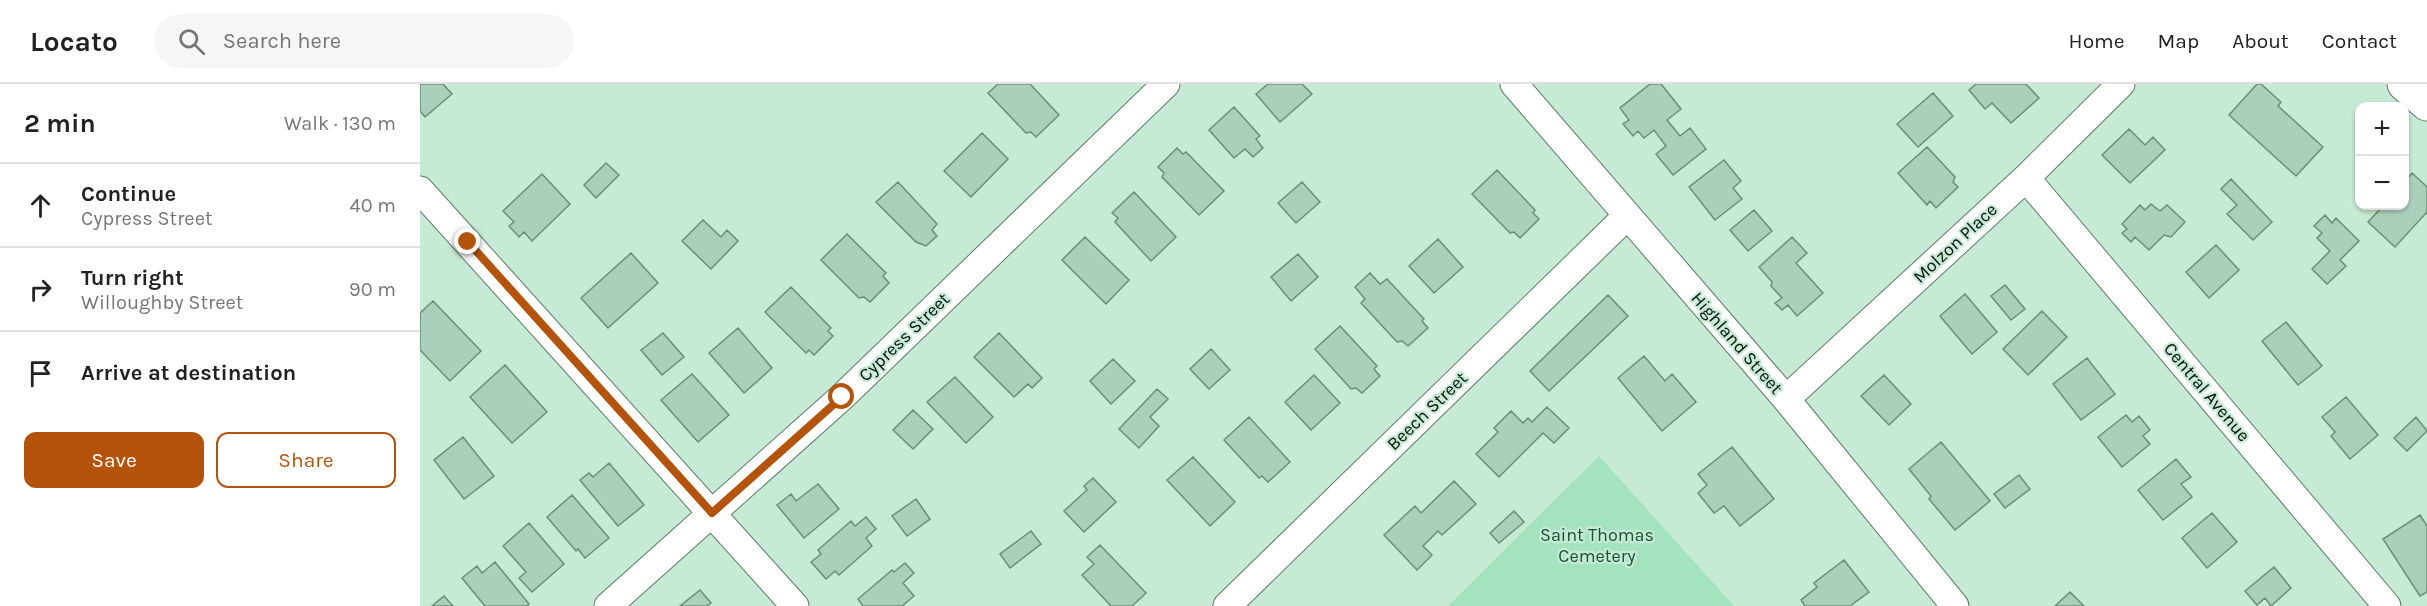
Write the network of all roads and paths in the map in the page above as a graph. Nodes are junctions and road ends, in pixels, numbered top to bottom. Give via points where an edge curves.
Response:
1 (1166, 84) edge
2 (1514, 84) edge
3 (2121, 84) edge
4 (2404, 84) edge
5 (2427, 104) edge
6 (2026, 178) junction
7 (420, 189) edge
8 (1627, 216) junction
9 (1786, 399) junction
10 (712, 513) junction
11 (608, 606) edge
12 (795, 606) edge
13 (1227, 606) edge
14 (1955, 606) edge
15 (2387, 606) edge

1 - 10 street, Cypress Street via 842,397
2 - 8 street, Highland Street
3 - 6 street, Molzon Place
4 - 5 main road
6 - 9 street, Molzon Place
6 - 15 street, Central Avenue
7 - 10 street
8 - 9 street, Highland Street
8 - 13 street, Beech Street
9 - 14 street, Highland Street
10 - 11 street, Cypress Street
10 - 12 street

